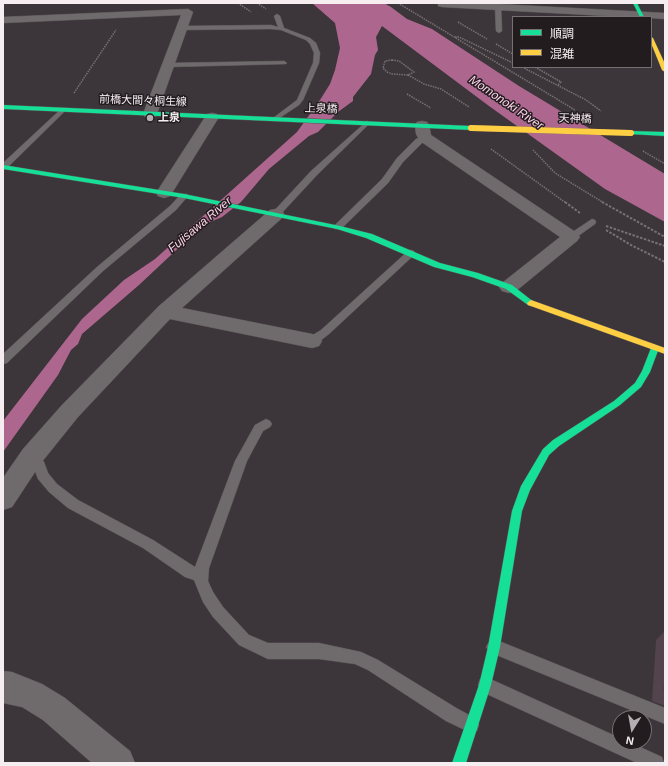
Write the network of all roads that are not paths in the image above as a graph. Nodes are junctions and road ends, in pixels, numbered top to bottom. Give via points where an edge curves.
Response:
1 (635, 3) edge
2 (442, 4) edge
3 (498, 7) junction
4 (277, 16) dead end
5 (641, 16) edge
6 (665, 16) edge
7 (3, 20) edge
8 (182, 28) junction
9 (282, 29) junction
10 (499, 31) dead end
11 (652, 40) edge
12 (284, 63) dead end
13 (168, 65) junction
14 (665, 70) edge
15 (3, 108) edge
16 (63, 110) junction
17 (150, 114) junction
18 (212, 117) junction
19 (279, 120) junction
20 (363, 123) junction
21 (424, 132) junction
22 (665, 134) edge
23 (3, 167) edge
24 (164, 193) junction
25 (184, 196) junction
26 (273, 213) junction
27 (592, 222) road end
28 (338, 227) junction
29 (577, 232) junction
30 (412, 252) junction
31 (509, 287) junction
32 (166, 311) junction
33 (312, 341) joint
34 (655, 348) junction
35 (665, 351) edge
36 (3, 360) edge
37 (266, 424) dead end
38 (32, 456) junction
39 (3, 499) edge
40 (202, 576) junction
41 (494, 647) junction
42 (485, 685) junction
43 (3, 687) edge
44 (665, 716) edge
45 (472, 725) junction
46 (118, 763) edge
47 (459, 763) edge
48 (656, 763) edge

1 - 5 street
2 - 3 street
3 - 5 street
3 - 10 lane
4 - 9 lane
5 - 6 street
7 - 8 street via 188,12
8 - 9 lane
8 - 13 street
9 - 19 lane via 308,39 316,49 317,58 297,104
11 - 14 street
12 - 13 lane
13 - 17 street
15 - 16 street, 前橋大間々桐生線
16 - 17 street, 前橋大間々桐生線
16 - 23 lane
17 - 18 street, 前橋大間々桐生線
18 - 19 street, 前橋大間々桐生線
18 - 24 street
19 - 20 street, 上泉橋
20 - 21 street
20 - 26 lane
21 - 22 street, 天神橋, bridge via 459,127
21 - 28 lane via 384,181
21 - 29 street
23 - 24 street
24 - 25 street
25 - 26 street
25 - 36 lane via 100,269
26 - 28 street
26 - 32 street
27 - 29 lane
28 - 30 street
29 - 31 street
30 - 31 street via 437,265
30 - 33 lane
31 - 34 street via 533,304
32 - 33 street
32 - 38 street via 100,379
34 - 35 street
34 - 41 street via 638,385 611,407 556,443 546,452 536,468 517,511
37 - 40 lane via 259,428 241,461 202,568
38 - 39 street
38 - 40 lane via 40,466 45,480 72,504 148,544 190,572
40 - 45 lane via 201,581 211,602 244,640 251,644 268,651 319,651 356,657 374,665
41 - 42 street
41 - 44 lane
42 - 45 street
42 - 48 lane
43 - 46 street via 31,695 54,709
45 - 47 street

